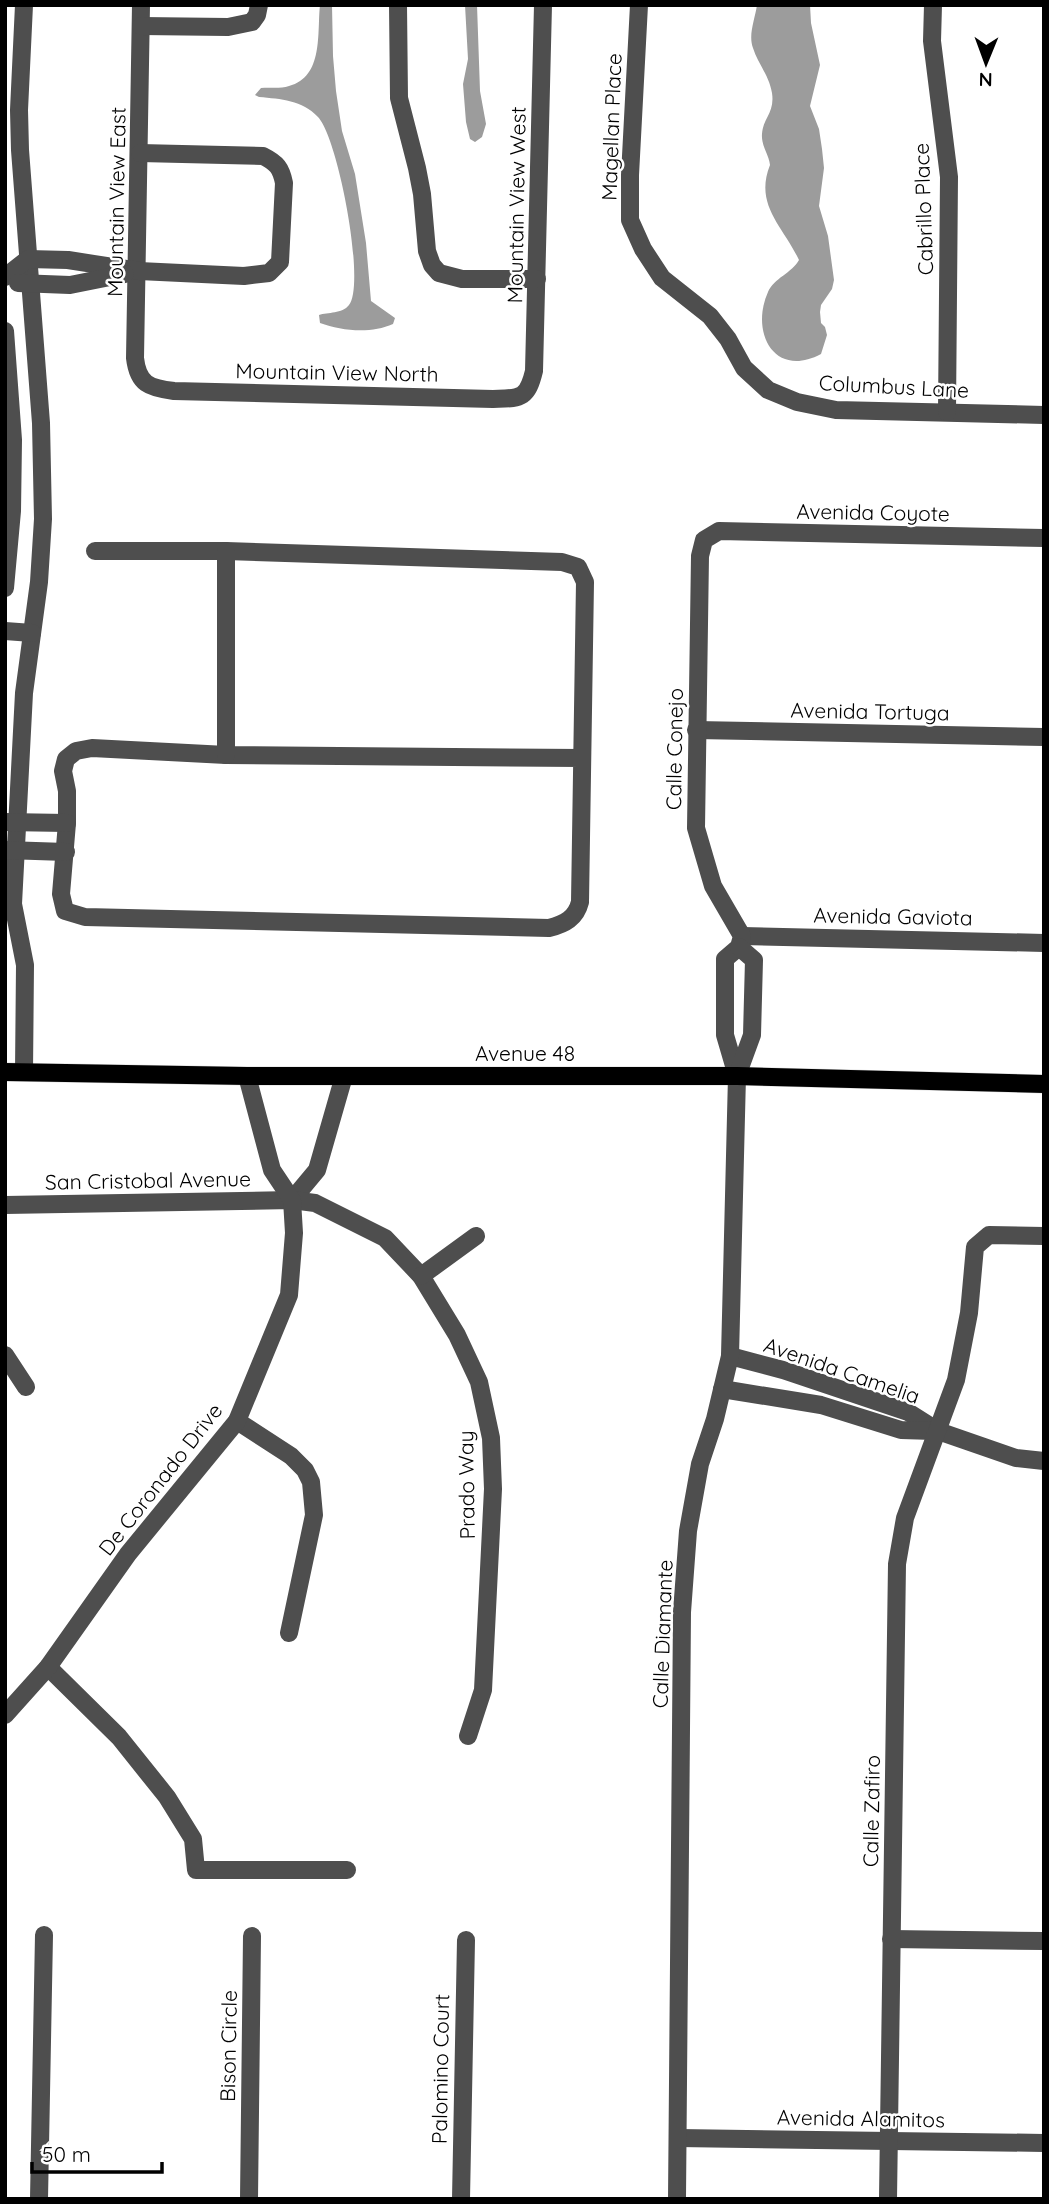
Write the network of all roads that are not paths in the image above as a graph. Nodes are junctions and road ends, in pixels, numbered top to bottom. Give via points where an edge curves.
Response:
1 (24, 5) edge
2 (141, 5) edge
3 (259, 5) edge
4 (398, 5) edge
5 (543, 5) edge
6 (639, 5) edge
7 (933, 5) edge
8 (141, 26) junction
9 (140, 153) junction
10 (28, 259) junction
11 (139, 271) junction
12 (537, 279) junction
13 (5, 280) edge
14 (30, 285) junction
15 (5, 331) edge
16 (728, 339) joint
17 (157, 389) joint
18 (517, 398) joint
19 (947, 412) junction
20 (1044, 415) edge
21 (1044, 538) edge
22 (704, 540) joint
23 (95, 551) dead end
24 (226, 551) junction
25 (5, 588) edge
26 (5, 631) edge
27 (32, 633) junction
28 (696, 730) junction
29 (1044, 737) edge
30 (226, 755) junction
31 (581, 758) junction
32 (11, 822) edge
33 (67, 823) junction
34 (10, 850) edge
35 (66, 852) junction
36 (9, 904) edge
37 (740, 942) junction
38 (1044, 943) edge
39 (5, 1072) edge
40 (24, 1072) junction
41 (247, 1076) junction
42 (344, 1076) junction
43 (737, 1076) junction
44 (1044, 1084) edge
45 (292, 1200) junction
46 (5, 1205) edge
47 (477, 1236) dead end
48 (1044, 1236) edge
49 (421, 1276) junction
50 (5, 1355) edge
51 (730, 1356) junction
52 (808, 1379) junction
53 (26, 1387) dead end
54 (722, 1390) junction
55 (802, 1402) junction
56 (237, 1421) junction
57 (938, 1431) junction
58 (1044, 1461) edge
59 (289, 1633) dead end
60 (48, 1667) junction
61 (5, 1715) edge
62 (468, 1736) dead end
63 (348, 1870) dead end
64 (44, 1935) dead end
65 (252, 1936) dead end
66 (891, 1939) junction
67 (466, 1940) dead end
68 (1044, 1941) edge
69 (678, 2138) junction
70 (888, 2141) junction
71 (1044, 2143) edge
72 (39, 2199) edge
73 (250, 2199) edge
74 (461, 2199) edge
75 (677, 2199) edge
76 (887, 2199) edge

1 - 10 street via 19,110
2 - 8 street, Mountain View East
3 - 8 street via 252,22
4 - 12 street via 399,98 417,168 432,265 439,273 462,279
5 - 12 street, Mountain View West
6 - 16 street, Magellan Place via 630,220 662,278 710,316
7 - 19 street, Cabrillo Place via 932,41 949,177
8 - 9 street, Mountain View East
9 - 11 street, Mountain View East
9 - 11 street via 263,156 277,164 284,183 280,262 269,273
10 - 11 street
10 - 13 street
10 - 14 street
11 - 14 street via 70,285
11 - 17 street, Mountain View East via 137,371
12 - 18 street, Mountain View West via 534,371 531,385
13 - 14 street
14 - 27 street via 43,519
15 - 25 street via 13,440
16 - 19 street, Columbus Lane via 744,368 760,383 797,402 836,411
17 - 18 street, Mountain View North
19 - 20 street, Columbus Lane
21 - 22 street, Avenida Coyote via 719,531
22 - 28 street, Calle Conejo
23 - 24 street
24 - 30 street
24 - 31 street via 562,562 578,567 585,582
26 - 27 street
27 - 32 street
28 - 29 street, Avenida Tortuga
28 - 37 street, Calle Conejo via 696,828 713,886
30 - 31 street
30 - 33 street via 76,751 64,764
31 - 35 street via 580,902 568,921 549,928 85,917 65,911 62,904
32 - 33 street
32 - 34 street
33 - 35 street
34 - 35 street
34 - 36 street
36 - 40 street via 25,965
37 - 38 street, Avenida Gaviota
37 - 43 street, Calle Conejo via 754,960 752,1035
37 - 43 street via 725,959 724,1035
39 - 40 main road, Avenue 48
40 - 41 main road, Avenue 48
41 - 42 main road, Avenue 48
41 - 45 street, De Coronado Drive via 272,1170
42 - 43 main road, Avenue 48
42 - 45 street via 317,1170
43 - 44 main road, Avenue 48
43 - 51 street, Calle Diamante
45 - 46 street, San Cristobal Avenue
45 - 49 street, Prado Way via 315,1203 385,1238
45 - 56 street, De Coronado Drive via 295,1233 289,1295
47 - 49 street
48 - 57 street, Calle Zafiro via 989,1235 975,1247 956,1380
49 - 62 street, Prado Way via 471,1362 491,1438 493,1489 483,1690
50 - 53 street
51 - 52 street, Avenida Camelia
51 - 54 street, Calle Diamante
52 - 55 street
52 - 57 street, Avenida Camelia via 908,1412
54 - 55 street, Avenida Camelia
54 - 69 street, Calle Diamante via 688,1531 682,1612
55 - 57 street, Avenida Camelia via 901,1430
56 - 59 street via 291,1456 311,1482 314,1515
56 - 60 street, De Coronado Drive via 128,1554
57 - 58 street, Avenida Camelia via 1016,1458
57 - 66 street, Calle Zafiro via 905,1518 897,1564
60 - 61 street, De Coronado Drive
60 - 63 street via 119,1737 167,1797 193,1839 196,1870
64 - 72 street
65 - 73 street, Bison Circle
66 - 68 street
66 - 70 street, Calle Zafiro
67 - 74 street, Palomino Court
69 - 70 street, Avenida Alamitos
69 - 75 street, Calle Diamante
70 - 71 street, Avenida Alamitos
70 - 76 street, Calle Zafiro

